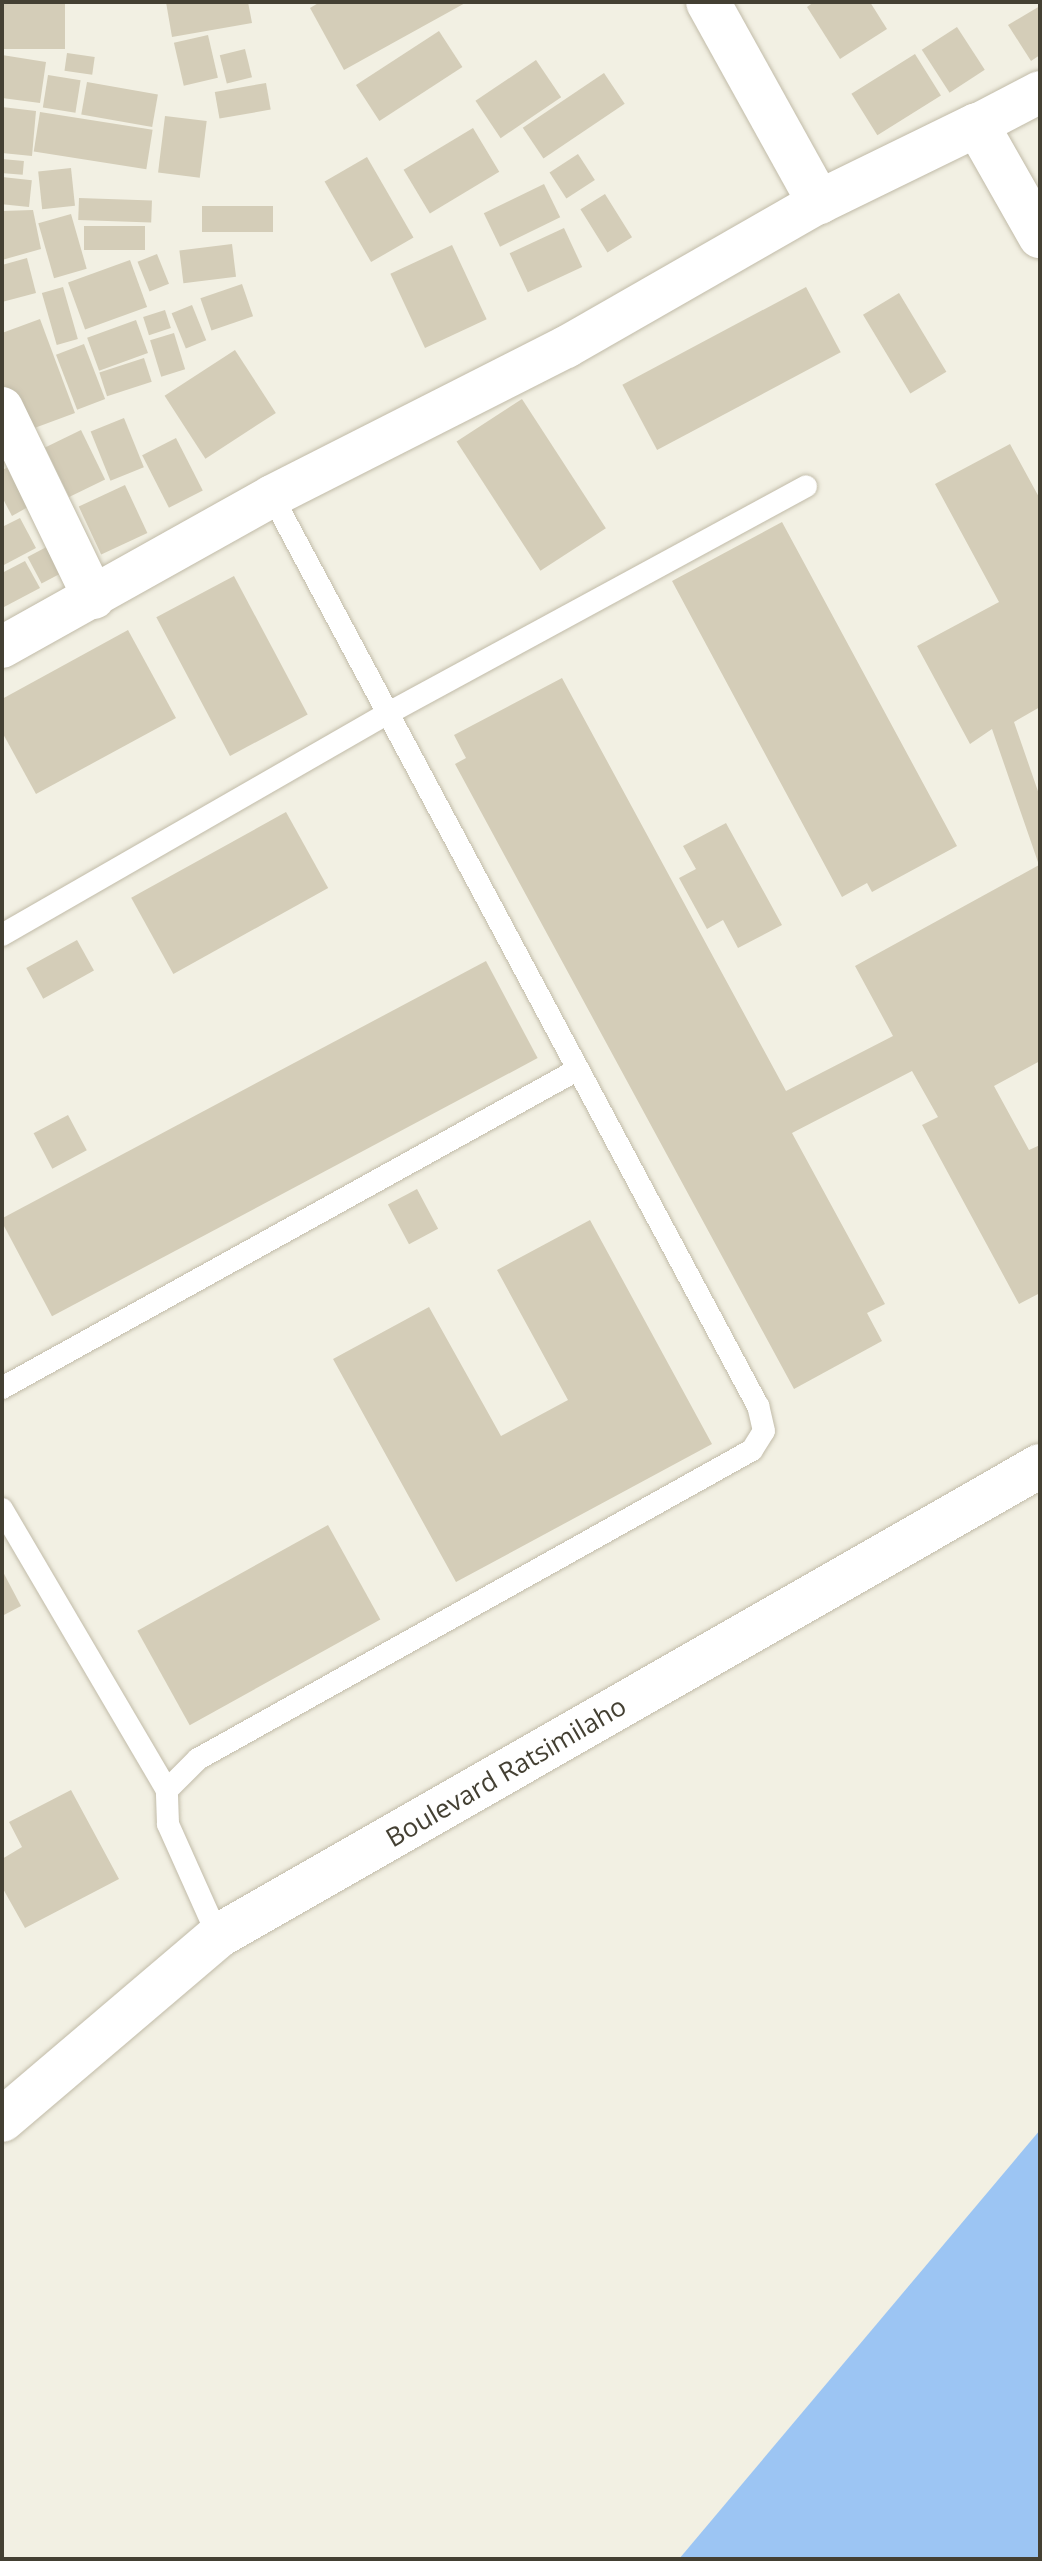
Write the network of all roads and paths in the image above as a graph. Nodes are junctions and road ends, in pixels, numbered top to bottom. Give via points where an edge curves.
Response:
1 (711, 3) edge
2 (1040, 92) edge
3 (977, 125) junction
4 (819, 202) junction
5 (1040, 236) edge
6 (2, 408) edge
7 (806, 486) dead end
8 (272, 496) junction
9 (94, 598) junction
10 (2, 647) edge
11 (385, 715) junction
12 (2, 935) edge
13 (575, 1071) junction
14 (2, 1388) edge
15 (1040, 1466) edge
16 (2, 1509) edge
17 (167, 1790) junction
18 (218, 1936) junction
19 (2, 2120) edge

1 - 4 street
2 - 3 street
3 - 4 street
3 - 5 street
4 - 8 street via 566,347
6 - 9 street
7 - 11 lane
8 - 9 street
8 - 11 lane
9 - 10 street
11 - 12 lane
11 - 13 lane
13 - 14 lane
13 - 17 lane via 758,1406 764,1431 752,1450 198,1759
15 - 18 street, Boulevard Ratsimilaho
16 - 17 lane
17 - 18 lane via 168,1824
18 - 19 street, Boulevard Ratsimilaho

